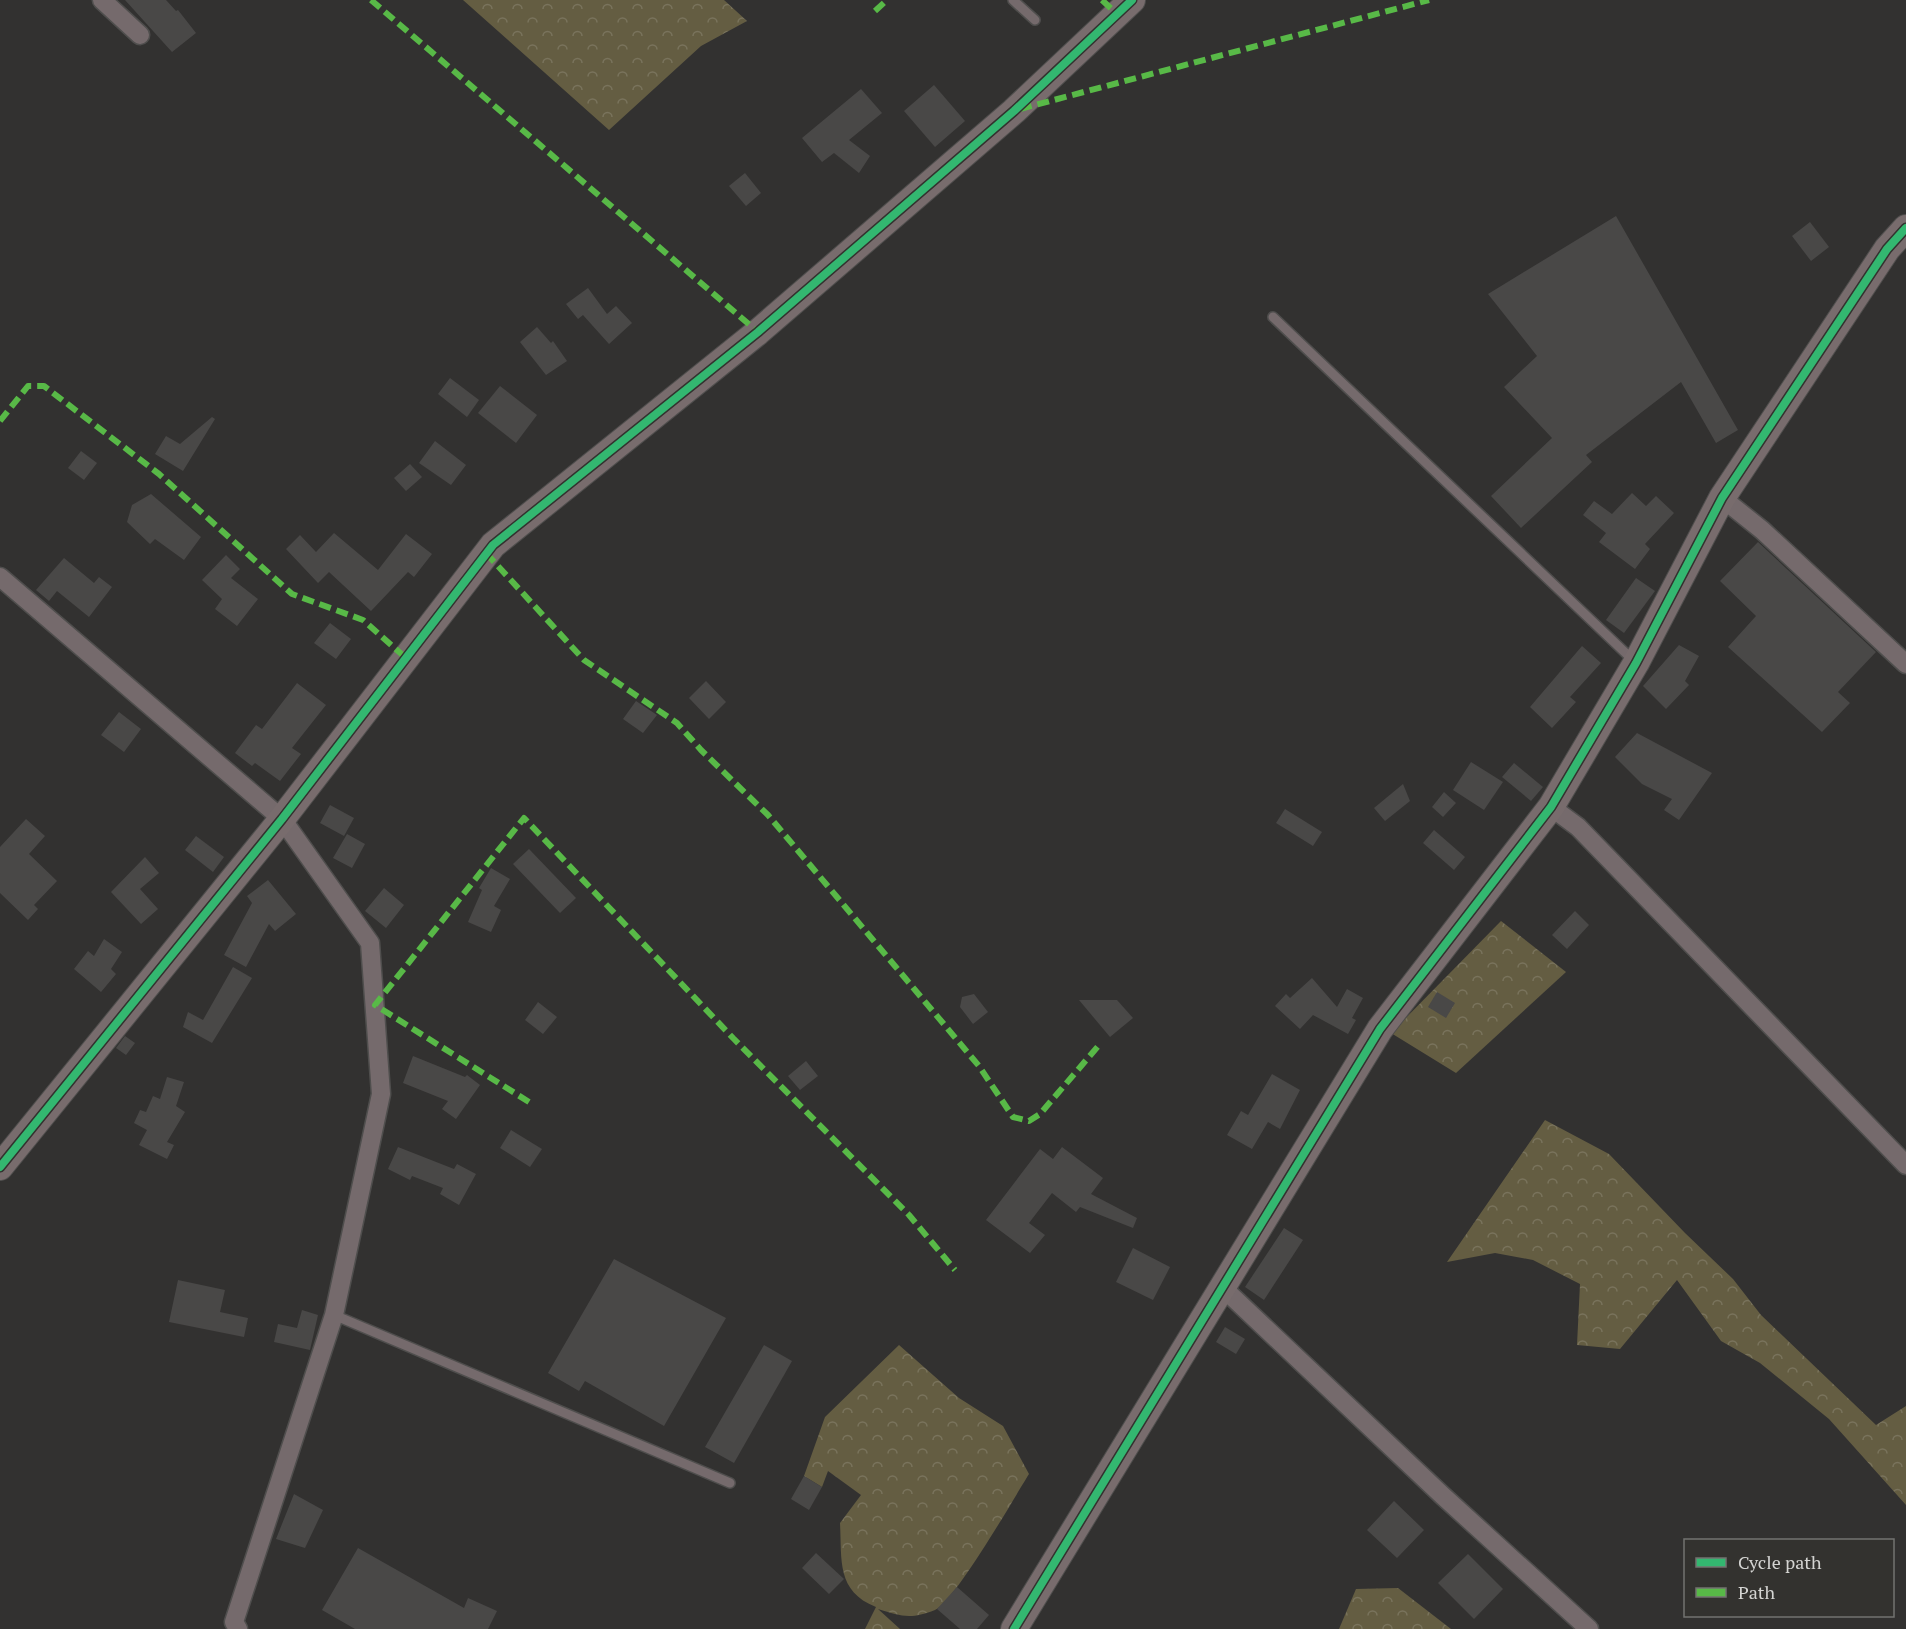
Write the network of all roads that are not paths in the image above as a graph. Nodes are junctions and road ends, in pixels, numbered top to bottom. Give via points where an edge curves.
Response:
1 (102, 0) edge
2 (1013, 0) edge
3 (1132, 0) edge
4 (1035, 20) dead end
5 (140, 34) dead end
6 (1906, 228) edge
7 (1273, 317) dead end
8 (1722, 498) junction
9 (0, 577) edge
10 (1636, 663) junction
11 (1906, 664) edge
12 (1551, 807) junction
13 (282, 819) junction
14 (1906, 1165) edge
15 (0, 1167) edge
16 (1222, 1287) junction
17 (333, 1315) junction
18 (730, 1483) dead end
19 (237, 1629) edge
20 (1014, 1629) edge
21 (1590, 1629) edge

1 - 5 street
2 - 4 lane
3 - 13 street via 1014,111 758,332 493,544
6 - 8 street via 1887,249
7 - 10 lane
8 - 10 street
8 - 11 street
9 - 13 street
10 - 12 street
12 - 14 street via 1578,827
12 - 16 street via 1380,1029
13 - 15 street
13 - 17 street via 370,943 381,1094
16 - 20 street
16 - 21 street
17 - 18 lane
17 - 19 street via 234,1622

